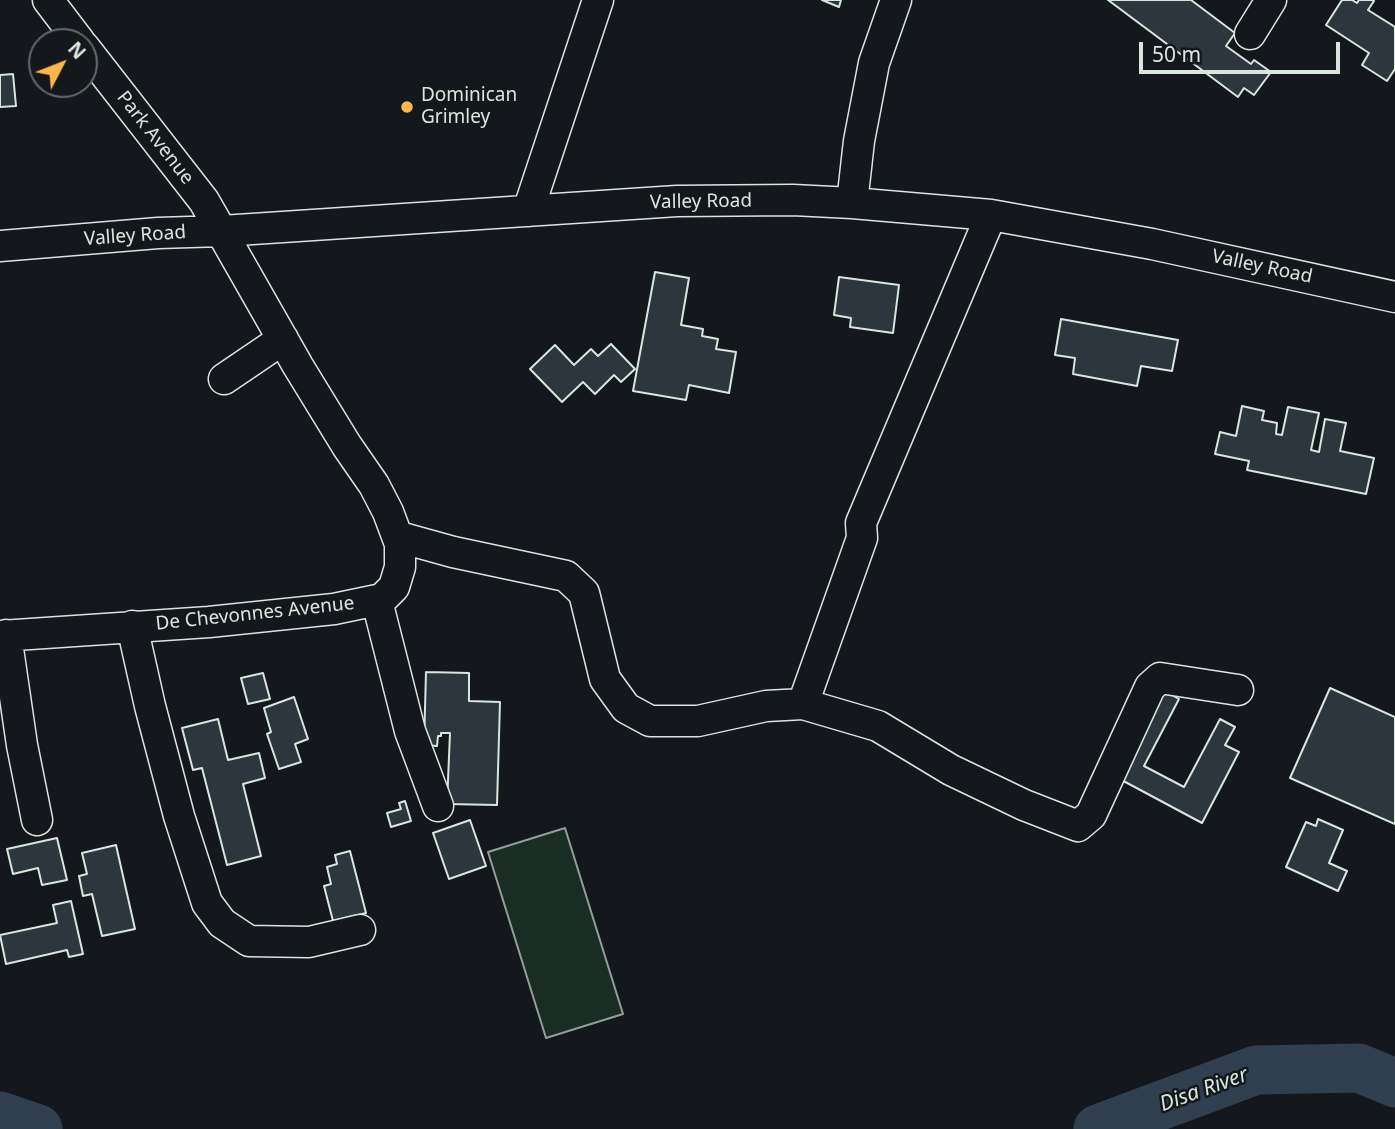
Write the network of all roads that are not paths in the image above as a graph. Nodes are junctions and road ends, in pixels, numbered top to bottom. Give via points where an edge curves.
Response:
1 (48, 0) edge
2 (598, 0) edge
3 (895, 0) edge
4 (1271, 0) edge
5 (69, 28) edge
6 (1250, 34) dead end
7 (98, 65) edge
8 (852, 203) junction
9 (528, 211) junction
10 (991, 215) junction
11 (222, 231) junction
12 (0, 246) edge
13 (1395, 296) edge
14 (282, 339) junction
15 (224, 379) dead end
16 (399, 537) junction
17 (377, 601) junction
18 (132, 626) junction
19 (3, 635) edge
20 (1238, 690) dead end
21 (803, 704) junction
22 (438, 806) dead end
23 (37, 820) dead end
24 (360, 930) dead end

1 - 5 street
2 - 9 street
3 - 8 street via 874,63
4 - 6 street
7 - 11 street, Park Avenue via 204,201
8 - 9 street, Valley Road via 677,201
8 - 10 street, Valley Road
9 - 11 street, Valley Road
10 - 13 street, Valley Road
10 - 21 street via 861,523 862,538
11 - 12 street, Valley Road
11 - 14 street, De Chevonnes Avenue
14 - 15 street
14 - 16 street, De Chevonnes Avenue via 374,485
16 - 17 street, De Chevonnes Avenue via 398,577 391,592
16 - 21 street via 566,576 584,593 605,679 626,708 650,721 698,721 766,706
17 - 18 street, De Chevonnes Avenue via 209,622
17 - 22 street via 410,731
18 - 19 street, De Chevonnes Avenue
18 - 24 street via 149,706 207,903 222,923 249,941 309,942
19 - 23 street
20 - 21 street via 1160,678 1150,687 1091,815 1079,826 951,770 878,726

